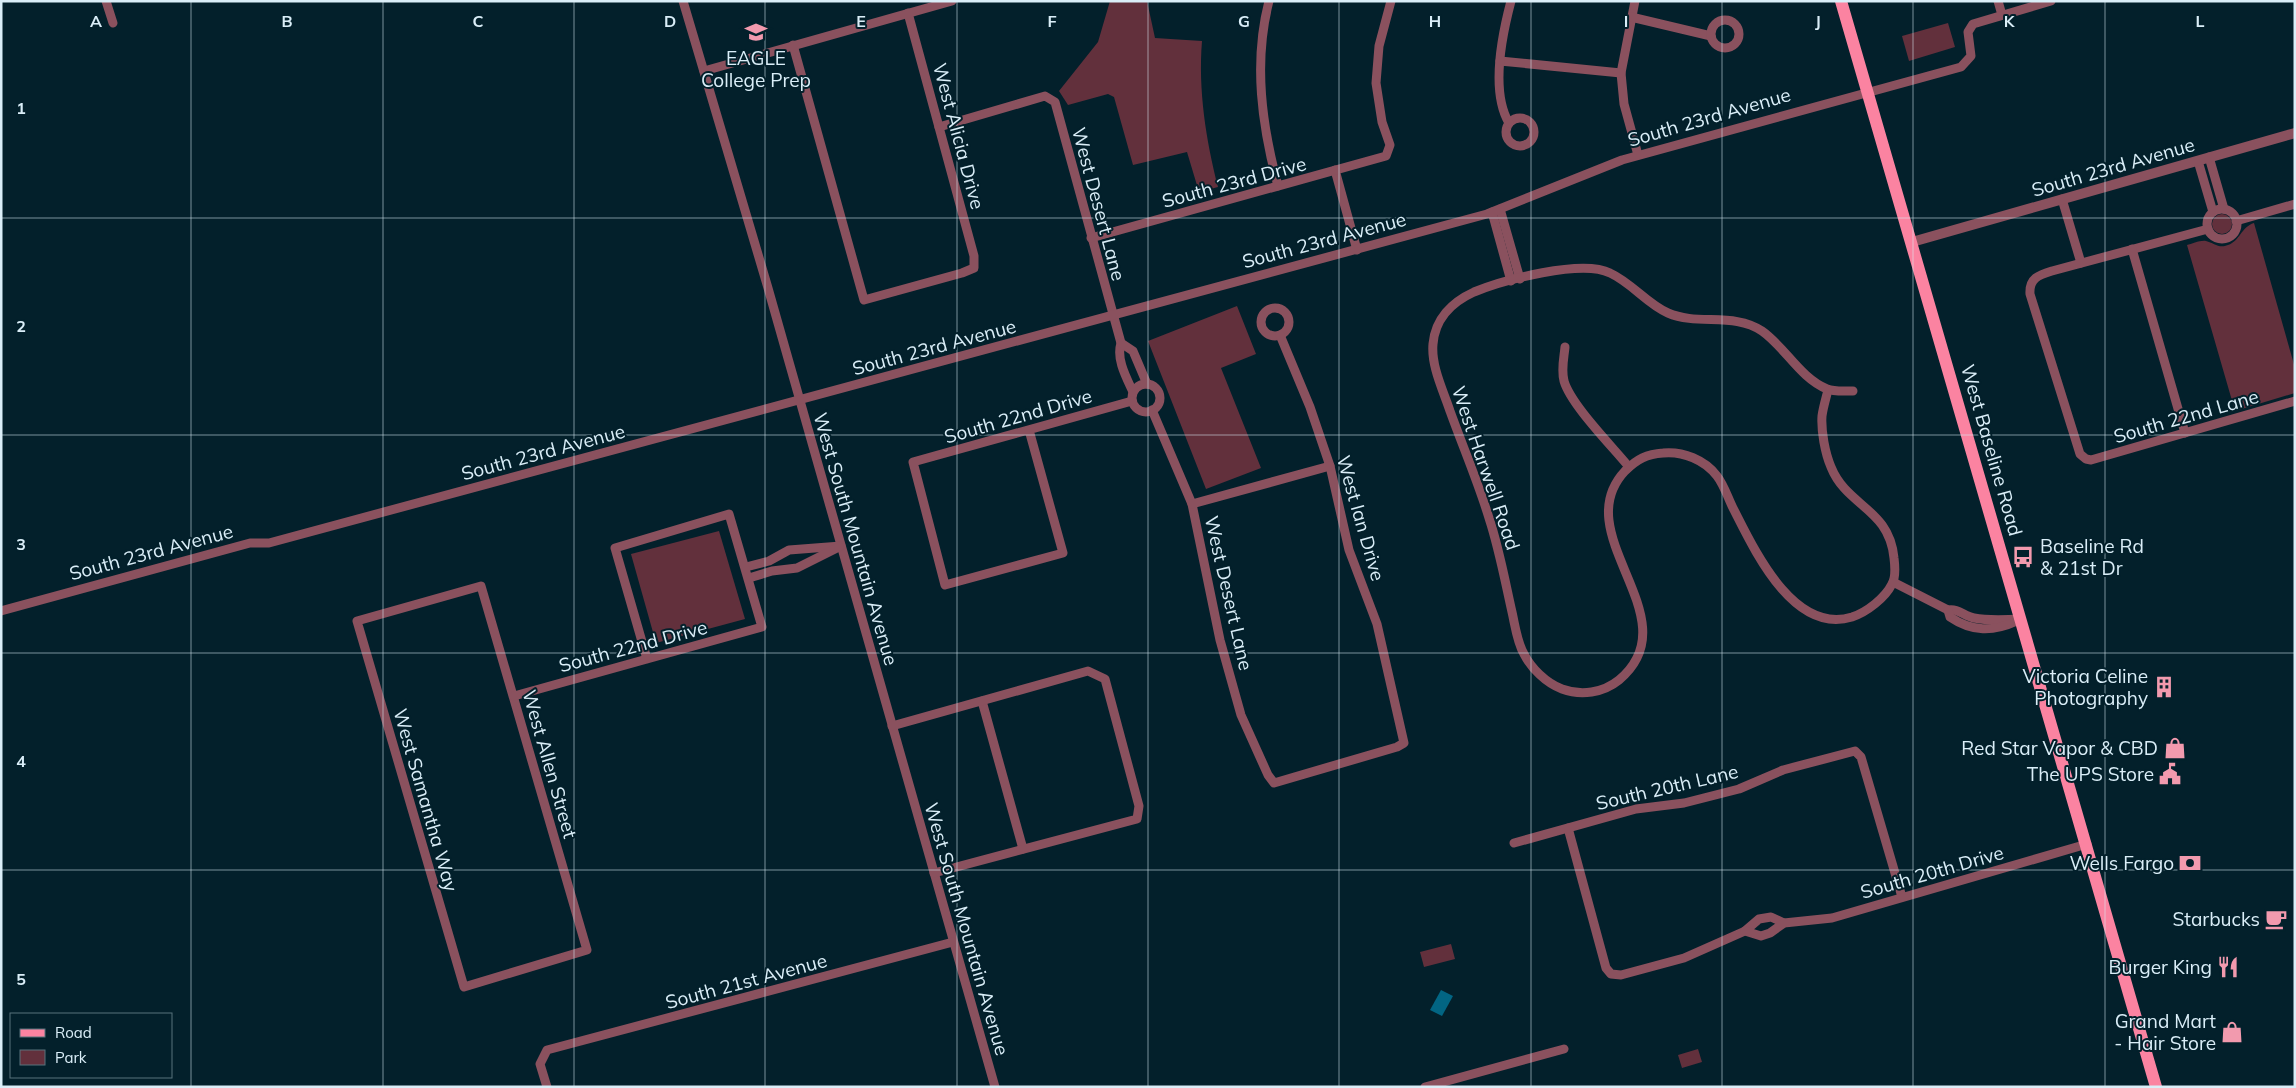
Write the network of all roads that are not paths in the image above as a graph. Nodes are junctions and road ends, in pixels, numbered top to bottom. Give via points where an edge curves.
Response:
1 (106, 1) edge
2 (683, 1) edge
3 (952, 1) edge
4 (1269, 1) edge
5 (1391, 1) edge
6 (1511, 1) edge
7 (1635, 1) edge
8 (1841, 1) edge
9 (1998, 1) edge
10 (2050, 1) edge
11 (908, 13) junction
12 (2002, 15) junction
13 (1631, 17) junction
14 (113, 23) dead end
15 (1711, 36) dead end
16 (793, 45) junction
17 (1500, 61) junction
18 (704, 71) junction
19 (1621, 73) junction
20 (1869, 93) junction
21 (1509, 122) dead end
22 (939, 127) junction
23 (2295, 133) edge
24 (1638, 155) junction
25 (2209, 158) junction
26 (2198, 160) junction
27 (1335, 170) junction
28 (1278, 186) junction
29 (2218, 190) junction
30 (2208, 193) junction
31 (2062, 200) junction
32 (2295, 204) edge
33 (2224, 209) junction
34 (1496, 211) junction
35 (2213, 212) junction
36 (2236, 221) junction
37 (2208, 229) junction
38 (1091, 238) junction
39 (1912, 242) junction
40 (2132, 249) junction
41 (1357, 250) junction
42 (2081, 263) junction
43 (1516, 280) junction
44 (1113, 316) junction
45 (1280, 335) dead end
46 (1121, 343) junction
47 (1565, 346) dead end
48 (1139, 364) junction
49 (1123, 369) junction
50 (1147, 384) junction
51 (1828, 390) junction
52 (1853, 391) dead end
53 (1133, 396) junction
54 (800, 401) junction
55 (2295, 401) edge
56 (1152, 410) junction
57 (1029, 430) junction
58 (2185, 433) junction
59 (1330, 466) junction
60 (1629, 467) junction
61 (1192, 504) junction
62 (841, 546) junction
63 (746, 567) junction
64 (749, 578) junction
65 (1894, 582) junction
66 (1948, 610) junction
67 (1, 611) edge
68 (1971, 618) junction
69 (2021, 619) junction
70 (357, 621) joint
71 (1967, 627) junction
72 (647, 659) junction
73 (514, 696) junction
74 (982, 701) junction
75 (892, 726) junction
76 (1274, 783) joint
77 (1568, 828) junction
78 (1514, 842) dead end
79 (2087, 844) junction
80 (1023, 849) junction
81 (934, 872) junction
82 (1902, 897) junction
83 (1784, 923) junction
84 (1745, 931) junction
85 (953, 942) junction
86 (587, 950) joint
87 (1564, 1049) dead end
88 (2157, 1085) edge
89 (547, 1087) edge
90 (995, 1087) edge
91 (1425, 1087) edge

1 - 14 street
2 - 18 street, West South Mountain Avenue
3 - 11 street
4 - 28 street via 1263,22 1259,85 1268,149
5 - 27 street, South 23rd Drive via 1379,46 1376,83 1382,122 1390,145 1386,156
6 - 17 street via 1502,33
7 - 13 street
8 - 20 main road, West Baseline Road
9 - 12 street
10 - 12 street
11 - 16 street
11 - 22 street, West Alicia Drive
12 - 20 street via 1976,22 1969,28 1971,56 1964,65
13 - 15 street
13 - 19 street
16 - 18 street
16 - 22 street, West Alicia Drive via 864,300 974,268 974,256
17 - 19 street
17 - 21 street via 1502,104
18 - 54 street, West South Mountain Avenue
19 - 24 street via 1624,104
20 - 24 street, South 23rd Avenue
20 - 39 main road, West Baseline Road
22 - 38 street, West Desert Lane via 1045,96 1055,102
23 - 25 street, South 23rd Avenue
24 - 34 street, South 23rd Avenue via 1575,177
25 - 26 street, South 23rd Avenue
25 - 29 street
26 - 30 street
26 - 31 street, South 23rd Avenue
27 - 28 street, South 23rd Drive
27 - 41 street
28 - 38 street, South 23rd Drive
29 - 30 street
29 - 33 street
30 - 35 street
31 - 39 street, South 23rd Avenue
31 - 42 street
32 - 36 street
33 - 35 street
33 - 36 street via 2232,213
34 - 41 street, South 23rd Avenue
34 - 43 street
35 - 37 street via 2208,219
36 - 37 street via 2235,230 2223,238 2214,236
37 - 40 street
38 - 44 street, West Desert Lane
39 - 69 main road, West Baseline Road
40 - 42 street
40 - 58 street
41 - 44 street, South 23rd Avenue
42 - 58 street, South 22nd Lane via 2038,275 2030,286 2080,454 2091,460
43 - 51 street via 1581,268 1610,272 1668,313 1692,319 1745,323 1763,332 1802,372
43 - 60 street, West Harwell Road via 1474,292 1451,305 1436,325 1432,347 1437,374 1490,521 1521,650 1535,671 1560,688 1590,694 1614,684 1633,668 1642,642 1643,616 1610,531 1607,504 1616,482
44 - 46 street, West Desert Lane
44 - 54 street, South 23rd Avenue
45 - 59 street, West Ian Drive
46 - 48 street, West Desert Lane via 1132,351
46 - 49 street, West Desert Lane via 1118,351
47 - 60 street via 1564,382 1577,405
48 - 49 street
48 - 50 street, West Desert Lane
49 - 53 street, West Desert Lane
50 - 53 street via 1139,385
50 - 56 street via 1160,394 1159,403
51 - 52 street
51 - 65 street via 1822,414 1824,440 1832,468 1846,490 1878,518 1892,539
53 - 56 street via 1141,411
53 - 57 street, South 22nd Drive
54 - 62 street, West South Mountain Avenue
54 - 67 street, South 23rd Avenue
55 - 58 street, South 22nd Lane
56 - 61 street, West Desert Lane
57 - 57 street, South 22nd Drive via 912,462 945,585 1063,553
59 - 61 street
59 - 76 street, West Ian Drive via 1349,550 1377,624 1404,743
60 - 65 street via 1647,455 1672,452 1698,459 1717,476 1752,544 1782,590 1810,612 1836,620 1853,616 1867,610
61 - 76 street, West Desert Lane via 1220,640 1239,705 1268,776
62 - 63 street via 789,550 769,561
62 - 64 street via 797,568
62 - 75 street, West South Mountain Avenue
63 - 64 street
63 - 72 street via 729,514 615,548
64 - 72 street, South 22nd Drive via 762,627
65 - 66 street
66 - 68 street via 1954,609
66 - 71 street via 1950,617
68 - 69 street
68 - 71 street
69 - 71 street via 1993,630
69 - 79 main road, West Baseline Road
70 - 73 street, West Allen Street via 480,586
70 - 86 street, West Samantha Way via 464,987
72 - 73 street, South 22nd Drive
73 - 86 street, West Allen Street
74 - 75 street
74 - 80 street
74 - 80 street via 1088,671 1105,679 1139,806 1137,819
75 - 81 street, West South Mountain Avenue
77 - 78 street, South 20th Lane
77 - 82 street, South 20th Lane via 1636,809 1684,803 1739,789 1783,770 1855,751 1861,757
77 - 84 street, South 20th Drive via 1606,968 1611,974 1620,975 1684,958
79 - 82 street, South 20th Drive
79 - 88 main road, West Baseline Road
80 - 81 street
81 - 85 street, West South Mountain Avenue
82 - 83 street, South 20th Drive via 1832,918
83 - 84 street, South 20th Drive via 1770,934 1761,936
83 - 84 street, South 20th Drive via 1764,917
85 - 89 street, South 21st Avenue via 546,1050 540,1064
85 - 90 street, West South Mountain Avenue
87 - 91 street

